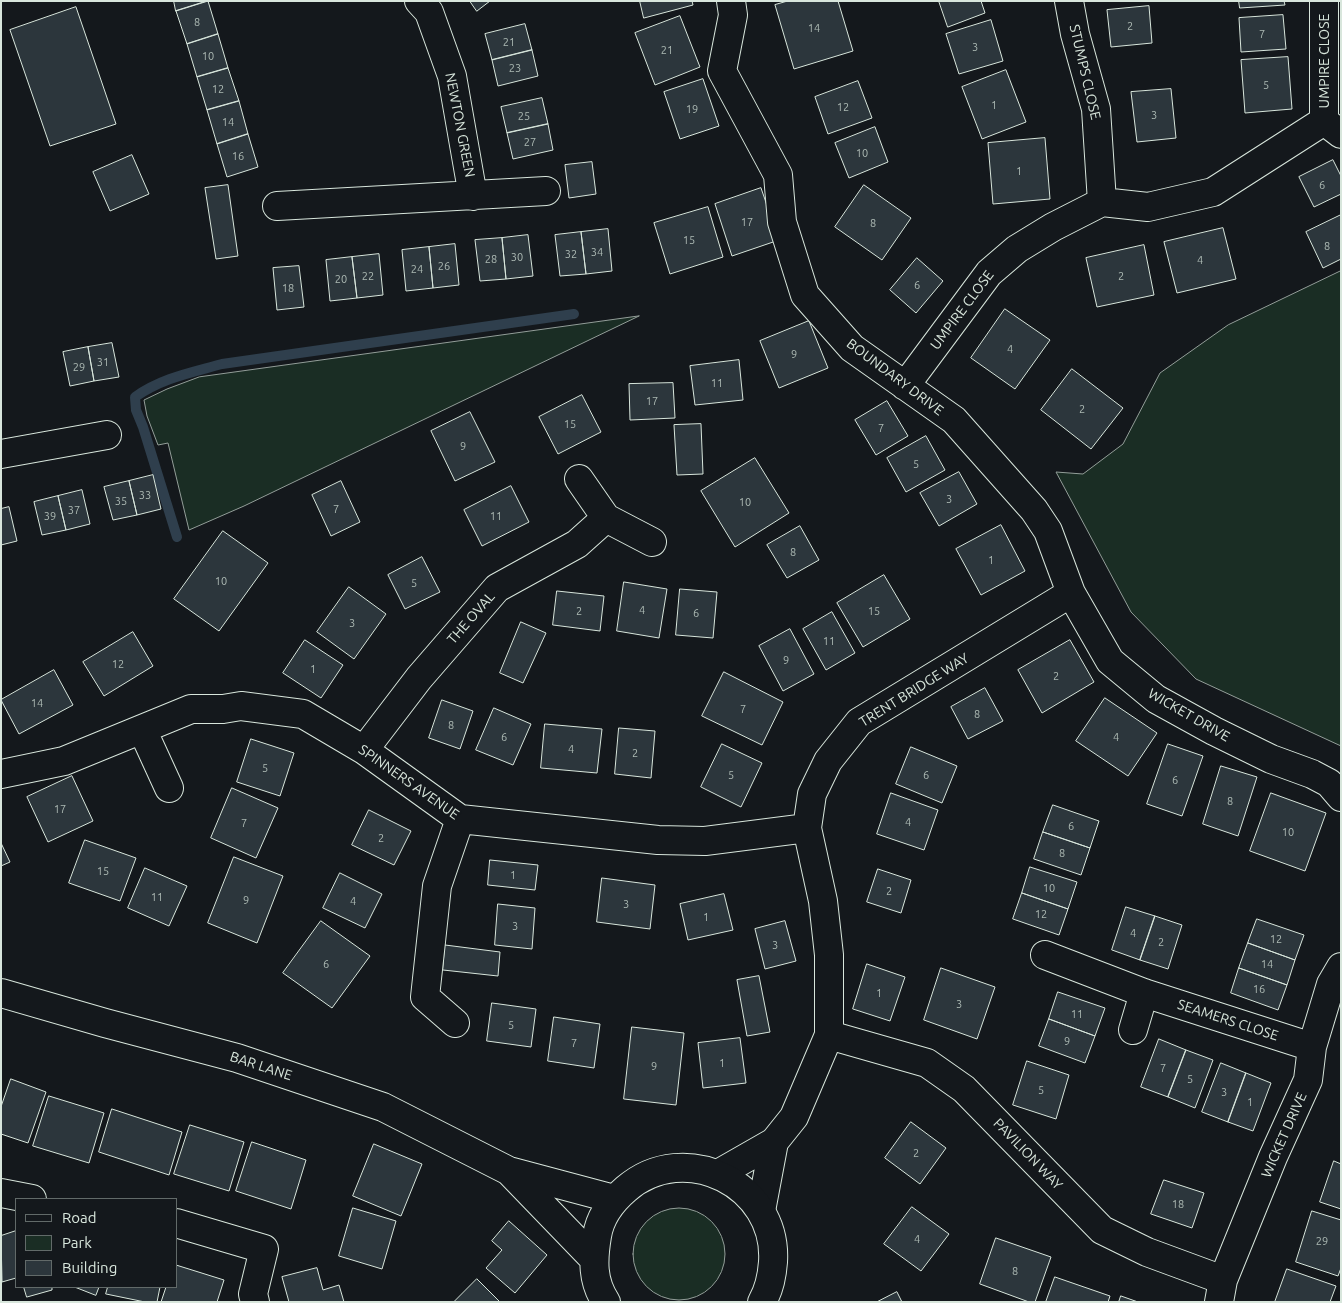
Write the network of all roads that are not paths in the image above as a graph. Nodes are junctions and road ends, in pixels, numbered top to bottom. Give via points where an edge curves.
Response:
1 (419, 1) edge
2 (731, 1) edge
3 (1069, 1) edge
4 (1324, 1) edge
5 (1333, 128) edge
6 (546, 192) dead end
7 (474, 196) junction
8 (1102, 202) junction
9 (277, 206) dead end
10 (905, 386) junction
11 (107, 435) dead end
12 (1, 454) edge
13 (579, 479) dead end
14 (606, 518) junction
15 (652, 542) dead end
16 (1071, 593) junction
17 (142, 729) junction
18 (364, 750) junction
19 (1, 774) edge
20 (169, 788) dead end
21 (1341, 796) edge
22 (460, 820) junction
23 (808, 828) junction
24 (1045, 955) dead end
25 (1341, 968) edge
26 (1, 993) edge
27 (1144, 993) junction
28 (455, 1023) dead end
29 (1133, 1030) dead end
30 (829, 1035) junction
31 (1312, 1047) junction
32 (774, 1142) junction
33 (510, 1171) junction
34 (718, 1174) junction
35 (1, 1193) edge
36 (27, 1198) edge
37 (614, 1199) junction
38 (761, 1210) junction
39 (178, 1224) edge
40 (592, 1279) edge
41 (1221, 1291) edge
42 (766, 1299) edge
43 (255, 1302) edge
44 (606, 1302) edge

1 - 7 street, NEWTON GREEN via 428,12 452,76
2 - 10 street, BOUNDARY DRIVE via 733,15 722,71 778,175 782,222 805,295 852,348
3 - 8 street, STUMPS CLOSE via 1096,109
4 - 5 street, UMPIRE CLOSE
5 - 8 street, UMPIRE CLOSE via 1213,192 1148,207
6 - 7 street, NEWTON GREEN
7 - 9 street, NEWTON GREEN
8 - 10 street, UMPIRE CLOSE via 1017,249 988,273
10 - 16 street, BOUNDARY DRIVE via 954,420 1034,510 1048,532
11 - 12 street
13 - 14 street
14 - 15 street
14 - 18 street, THE OVAL via 577,544 497,588 419,678
16 - 21 street, WICKET DRIVE via 1110,661 1156,699 1271,759 1312,774 1329,783
16 - 23 street, TRENT BRIDGE WAY via 859,722 828,761 820,777 812,794
17 - 18 street, SPINNERS AVENUE via 191,710 241,706 303,714
17 - 19 street, SPINNERS AVENUE via 64,760
17 - 20 street
18 - 22 street, SPINNERS AVENUE
22 - 23 street, SPINNERS AVENUE via 658,840 704,841
22 - 28 street via 437,886 425,997
23 - 30 street, TRENT BRIDGE WAY via 823,901 828,946
24 - 27 street, SEAMERS CLOSE
25 - 31 street, WICKET DRIVE via 1331,984
26 - 33 street, BAR LANE via 237,1058 383,1106
27 - 29 street
27 - 31 street, SEAMERS CLOSE
30 - 32 street, TRENT BRIDGE WAY via 794,1117
30 - 41 street, PAVILION WAY via 927,1063 964,1089 1102,1230
31 - 41 street, WICKET DRIVE via 1308,1080 1273,1157
32 - 34 street, TRENT BRIDGE WAY
32 - 38 street, TRENT BRIDGE WAY
33 - 37 street, BAR LANE
33 - 40 street, BAR LANE
34 - 37 street via 691,1167 664,1169 636,1180
34 - 38 street via 743,1188
35 - 36 street
37 - 40 street via 598,1229
38 - 42 street via 771,1231 774,1254
39 - 43 street via 264,1249 253,1294
40 - 44 street

